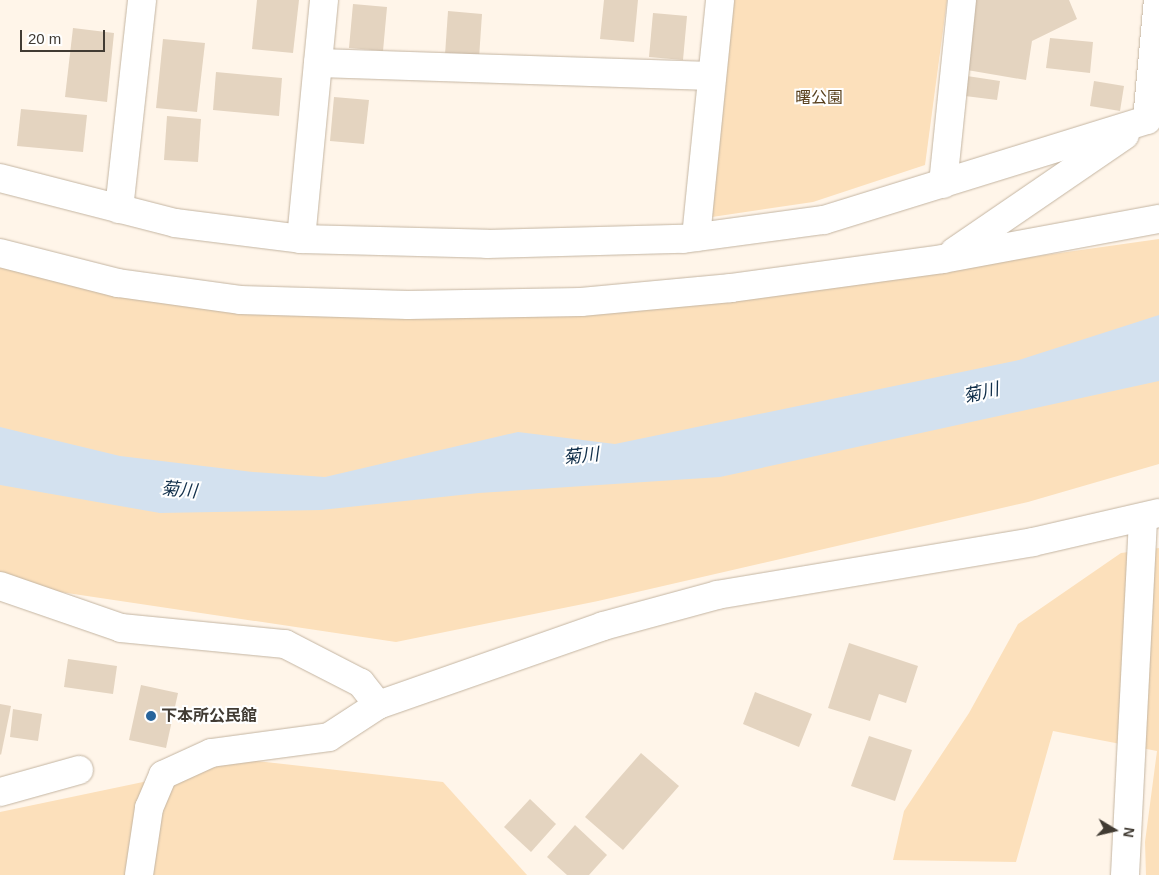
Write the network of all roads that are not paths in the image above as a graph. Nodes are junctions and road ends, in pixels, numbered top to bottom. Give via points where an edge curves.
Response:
1 (142, 0) edge
2 (324, 0) edge
3 (720, 0) edge
4 (962, 0) edge
5 (1158, 0) edge
6 (318, 63) junction
7 (712, 76) junction
8 (1147, 120) junction
9 (0, 178) edge
10 (943, 184) junction
11 (119, 209) junction
12 (1159, 219) edge
13 (696, 237) junction
14 (301, 240) junction
15 (0, 253) edge
16 (942, 259) junction
17 (1151, 516) edge
18 (0, 586) edge
19 (378, 705) junction
20 (79, 770) dead end
21 (0, 792) edge
22 (139, 875) edge
23 (1125, 875) edge

1 - 11 street
2 - 6 street
3 - 7 street
4 - 10 street
5 - 8 street
6 - 7 street
6 - 14 street
7 - 13 street
8 - 10 street
8 - 16 street
9 - 11 street
10 - 13 street via 824,220
11 - 14 street via 175,223
12 - 16 street
13 - 14 street via 487,244
15 - 16 street via 118,283 240,300 408,305 600,300 731,288
17 - 19 street via 1033,542 718,595 603,626
17 - 23 street
18 - 19 street via 121,628 285,644 361,682
19 - 22 street via 329,737 211,754 163,775 149,808
20 - 21 street

